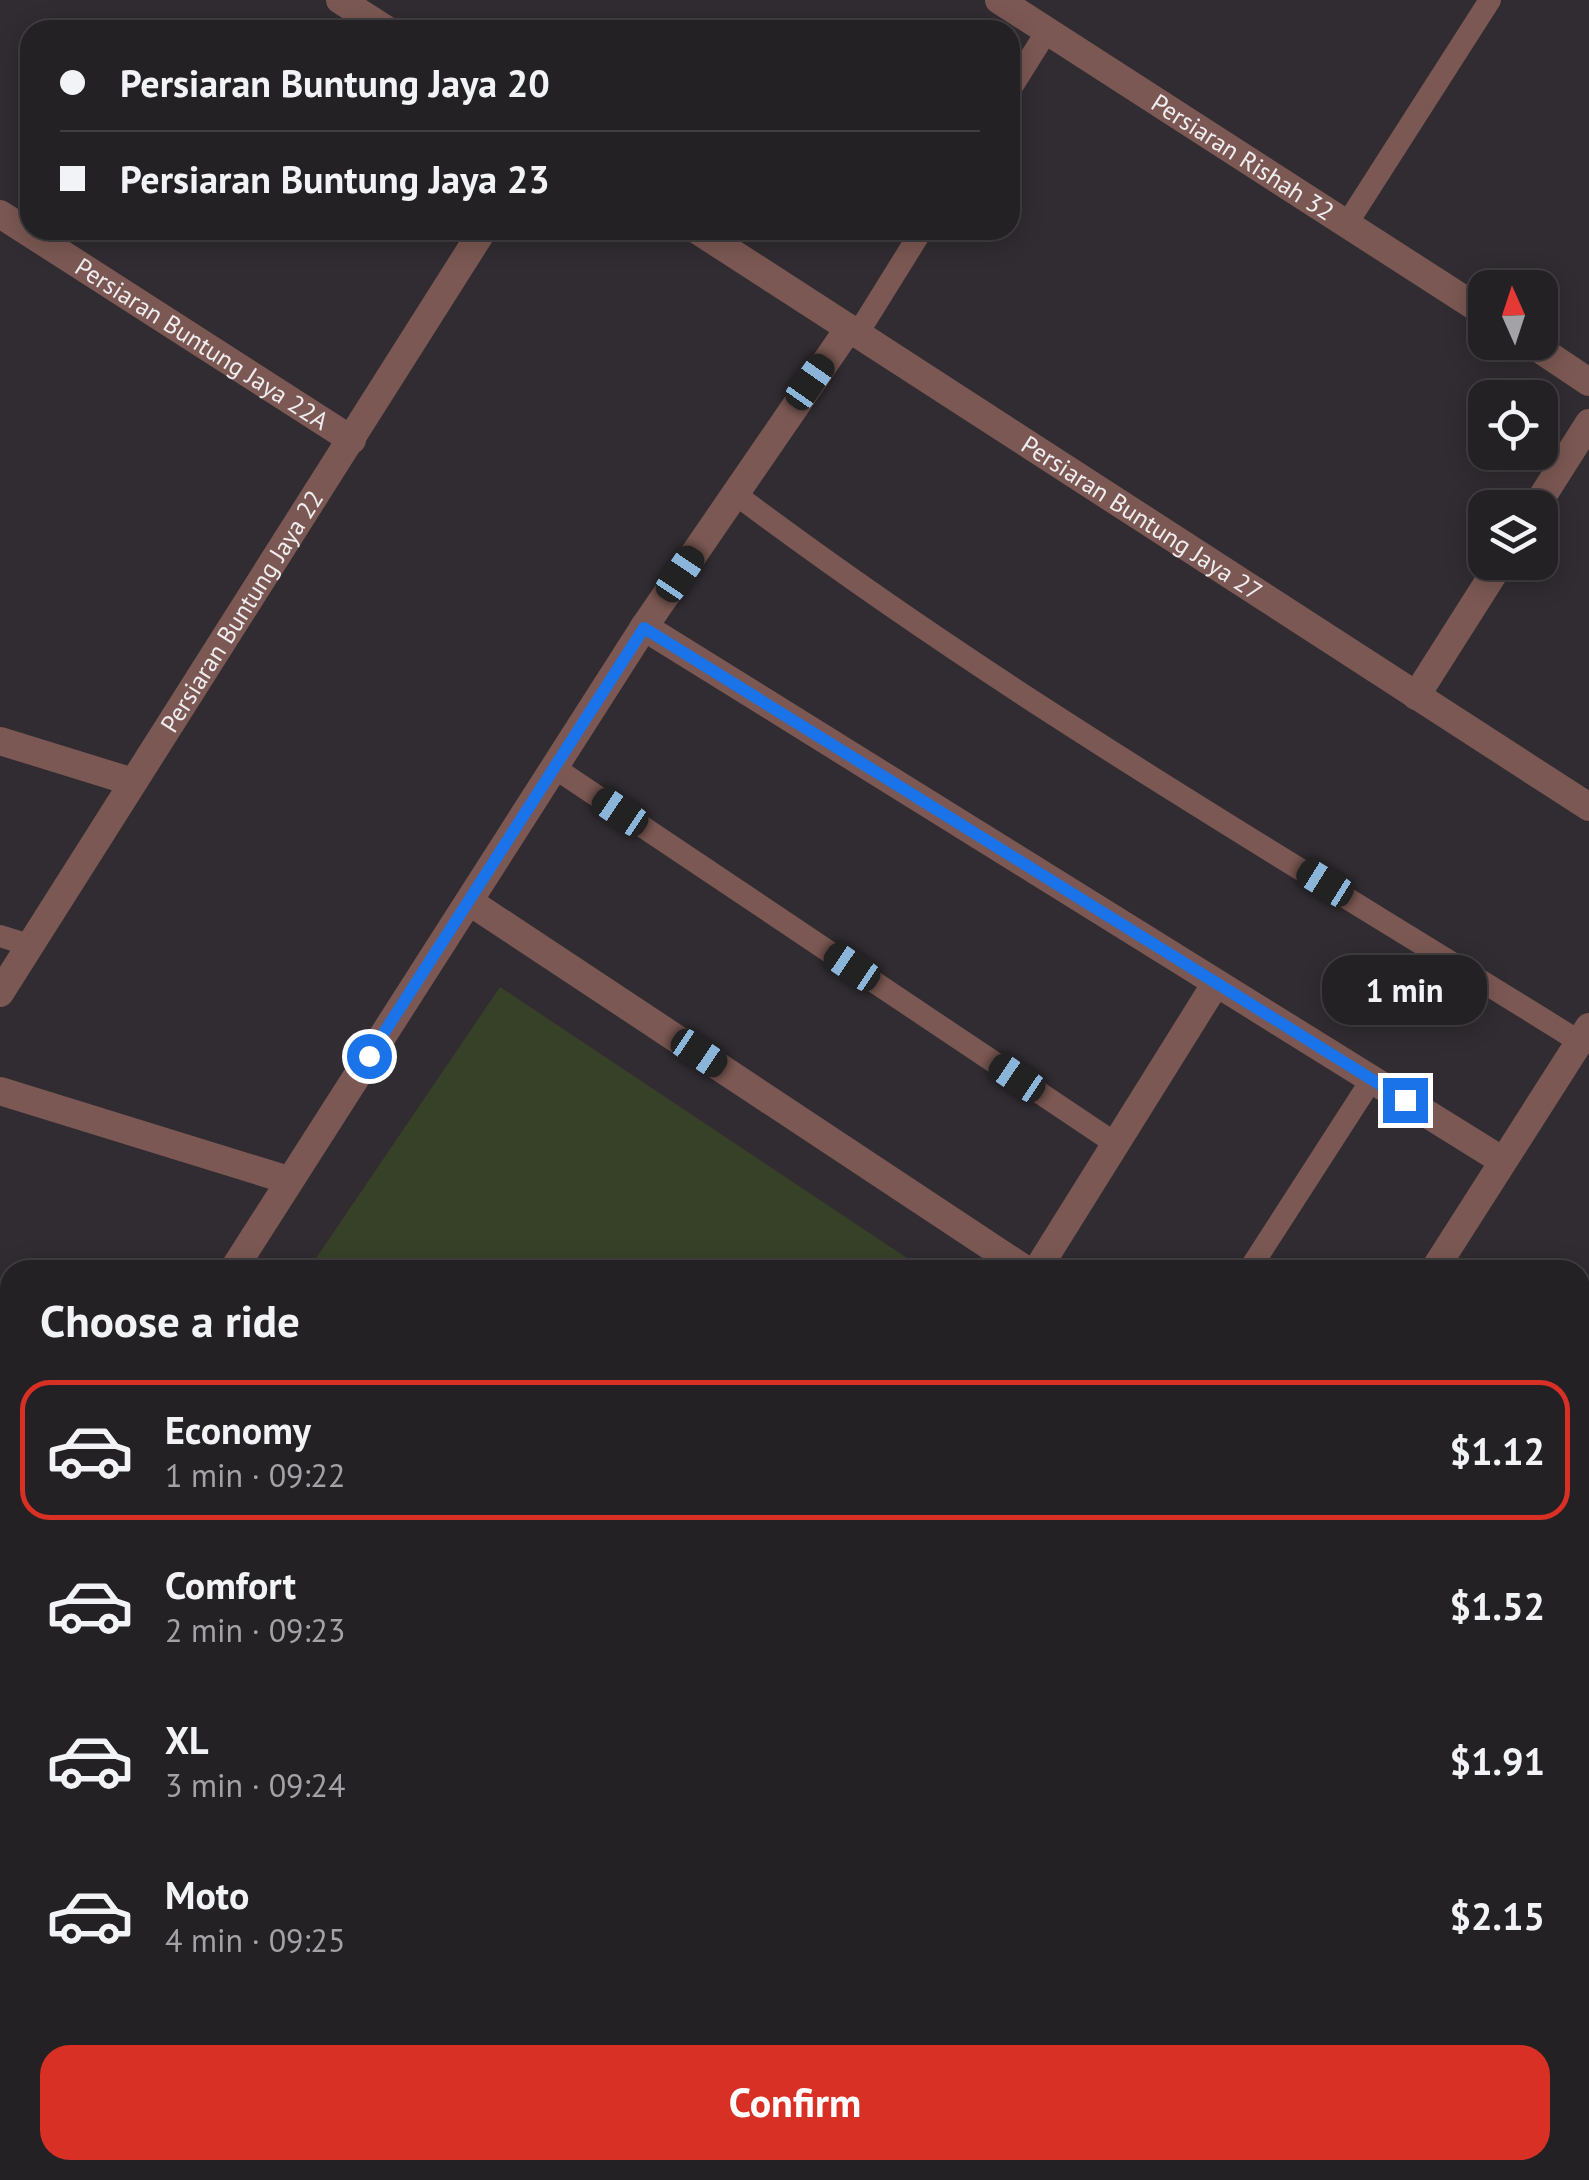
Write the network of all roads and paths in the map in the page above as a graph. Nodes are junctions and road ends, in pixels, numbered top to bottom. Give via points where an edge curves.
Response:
1 (340, 0) edge
2 (999, 0) edge
3 (1490, 0) edge
4 (371, 20) edge
5 (1047, 31) junction
6 (1020, 74) edge
7 (1348, 222) junction
8 (40, 240) edge
9 (477, 240) edge
10 (713, 240) edge
11 (915, 240) edge
12 (1468, 302) edge
13 (853, 330) junction
14 (1556, 360) edge
15 (1589, 382) edge
16 (1589, 423) edge
17 (352, 440) junction
18 (1547, 490) edge
19 (734, 492) junction
20 (1489, 580) edge
21 (644, 628) junction
22 (1416, 696) junction
23 (0, 742) edge
24 (554, 768) junction
25 (133, 782) junction
26 (1589, 807) edge
27 (470, 902) junction
28 (0, 936) edge
29 (29, 945) junction
30 (1216, 983) junction
31 (0, 993) edge
32 (1584, 1035) edge
33 (1372, 1079) junction
34 (0, 1091) edge
35 (1116, 1144) junction
36 (1503, 1161) junction
37 (288, 1180) junction
38 (239, 1260) edge
39 (1011, 1260) edge
40 (1043, 1260) edge
41 (1255, 1260) edge
42 (1440, 1260) edge

1 - 4 street
2 - 5 street, Persiaran Rishah 32
3 - 7 lane
5 - 6 lane
5 - 7 street, Persiaran Rishah 32
7 - 12 street, Persiaran Rishah 32
8 - 17 street, Persiaran Buntung Jaya 22A
9 - 17 street, Persiaran Buntung Jaya 22
10 - 13 street, Persiaran Buntung Jaya 27
11 - 13 lane
13 - 19 street
13 - 22 street, Persiaran Buntung Jaya 27
14 - 15 street
16 - 18 street
17 - 25 street, Persiaran Buntung Jaya 22
19 - 21 street
19 - 32 lane via 844,576 1001,680
20 - 22 street
21 - 24 street
21 - 30 street
22 - 26 street, Persiaran Buntung Jaya 27
23 - 25 street
24 - 27 street
24 - 35 lane
25 - 29 street, Persiaran Buntung Jaya 22
27 - 37 street
27 - 39 street
28 - 29 lane
29 - 31 street, Persiaran Buntung Jaya 22
30 - 33 street
30 - 35 street
32 - 36 street
33 - 36 street
33 - 41 lane
34 - 37 street
35 - 40 street
36 - 42 street
37 - 38 street

